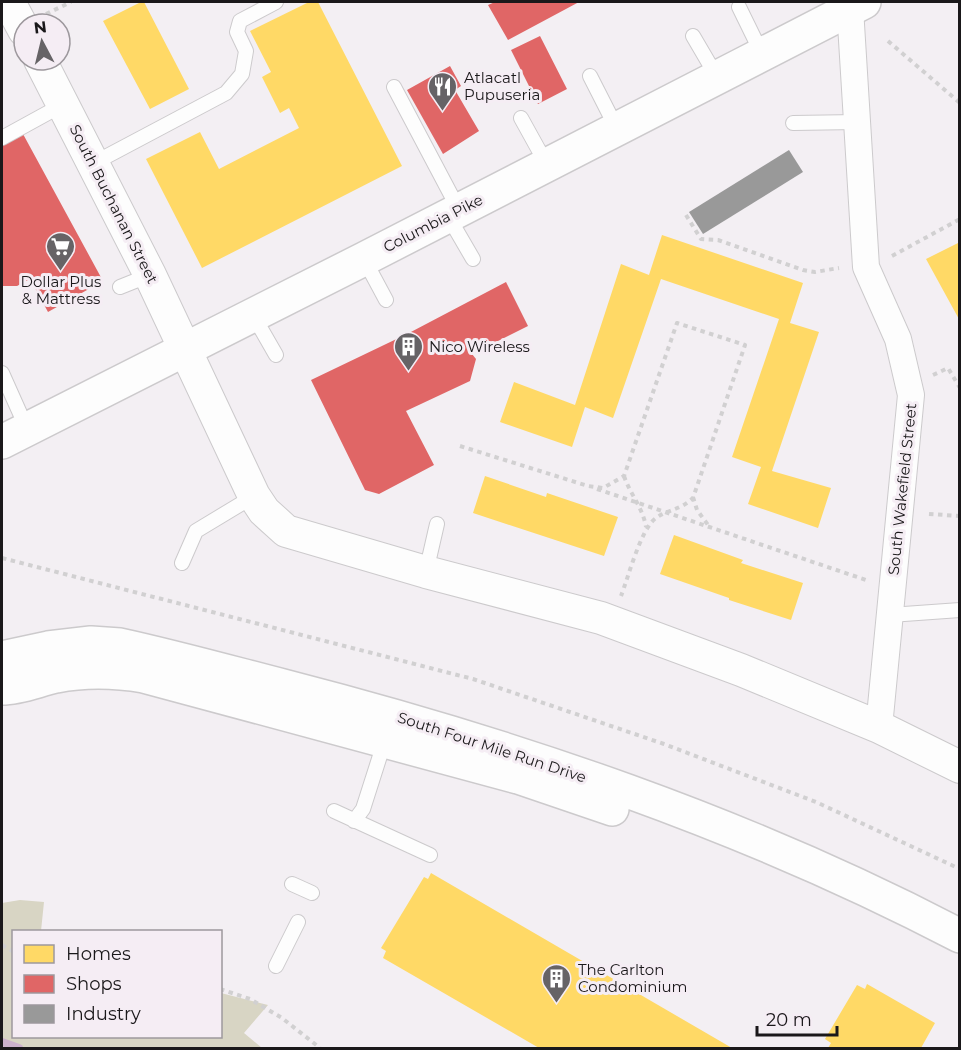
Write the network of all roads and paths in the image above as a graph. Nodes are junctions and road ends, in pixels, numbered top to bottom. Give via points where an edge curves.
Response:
1 (9, 2) edge
2 (71, 2) edge
3 (276, 2) edge
4 (857, 5) edge
5 (740, 7) dead end
6 (22, 12) edge
7 (53, 12) edge
8 (693, 36) dead end
9 (888, 41) dead end
10 (762, 54) junction
11 (46, 72) edge
12 (590, 76) dead end
13 (717, 77) junction
14 (394, 87) dead end
15 (960, 102) edge
16 (64, 105) junction
17 (522, 118) dead end
18 (857, 122) junction
19 (793, 123) dead end
20 (617, 129) junction
21 (2, 138) edge
22 (94, 163) junction
23 (547, 165) junction
24 (453, 213) junction
25 (686, 215) dead end
26 (960, 219) edge
27 (892, 256) dead end
28 (364, 259) junction
29 (473, 259) dead end
30 (839, 268) dead end
31 (150, 275) junction
32 (120, 287) dead end
33 (386, 300) dead end
34 (253, 315) junction
35 (184, 349) junction
36 (276, 355) dead end
37 (2, 373) edge
38 (933, 375) dead end
39 (960, 388) edge
40 (14, 435) edge
41 (460, 446) dead end
42 (624, 476) junction
43 (588, 486) junction
44 (254, 496) junction
45 (693, 497) junction
46 (637, 502) junction
47 (668, 513) junction
48 (929, 514) dead end
49 (960, 516) edge
50 (436, 524) dead end
51 (711, 527) junction
52 (646, 528) junction
53 (2, 558) edge
54 (182, 563) dead end
55 (426, 572) junction
56 (869, 582) dead end
57 (620, 599) dead end
58 (960, 610) edge
59 (890, 615) junction
60 (2, 658) edge
61 (2, 688) edge
62 (879, 727) junction
63 (389, 728) junction
64 (960, 767) edge
65 (334, 811) dead end
66 (354, 821) junction
67 (430, 855) dead end
68 (960, 869) edge
69 (292, 884) dead end
70 (312, 893) dead end
71 (298, 922) dead end
72 (960, 936) edge
73 (960, 960) edge
74 (276, 966) dead end
75 (222, 990) edge
76 (320, 1048) edge

1 - 6 street
2 - 7 path
3 - 22 lane via 240,21 237,32 246,51 242,74 226,93
4 - 10 main road, Columbia Pike
4 - 18 street, South Wakefield Street
5 - 10 lane
8 - 13 lane
9 - 15 path
10 - 13 main road, Columbia Pike
11 - 16 street, South Buchanan Street
12 - 20 lane
13 - 20 main road, Columbia Pike
14 - 24 lane
16 - 21 lane
16 - 22 street, South Buchanan Street
17 - 23 lane
18 - 19 lane
18 - 59 street, South Wakefield Street via 866,267 898,339 912,395
20 - 23 main road, Columbia Pike
22 - 31 street, South Buchanan Street
23 - 24 main road, Columbia Pike
24 - 28 main road, Columbia Pike
24 - 29 lane
25 - 30 path via 701,238 718,240 803,270
26 - 27 path
28 - 33 lane
28 - 34 main road, Columbia Pike
31 - 32 lane
31 - 35 street, South Buchanan Street
34 - 35 main road, Columbia Pike
34 - 36 lane
35 - 40 main road, Columbia Pike
35 - 44 street
37 - 40 lane
38 - 39 path via 948,368
41 - 43 path
42 - 43 path via 603,488
42 - 45 path via 677,323 745,345
42 - 46 path
43 - 46 path
44 - 54 lane via 196,531
44 - 55 street via 286,531
45 - 47 path via 683,507
45 - 51 path via 703,520
46 - 47 path
46 - 52 path via 644,513
47 - 51 path
47 - 52 path
48 - 49 path
50 - 55 lane
51 - 56 path
52 - 57 path
53 - 68 path via 473,679 664,744 816,802
55 - 62 street via 601,618
58 - 59 lane
59 - 62 street, South Wakefield Street
60 - 63 main road, South Four Mile Run Drive via 48,648 120,645
61 - 63 main road, South Four Mile Run Drive via 55,676 118,672
62 - 64 street
63 - 66 lane via 363,809
63 - 72 main road, South Four Mile Run Drive via 563,768 758,843
63 - 73 main road, South Four Mile Run Drive via 751,863
65 - 66 lane
66 - 67 lane
69 - 70 lane
71 - 74 lane
75 - 76 path via 282,1018

